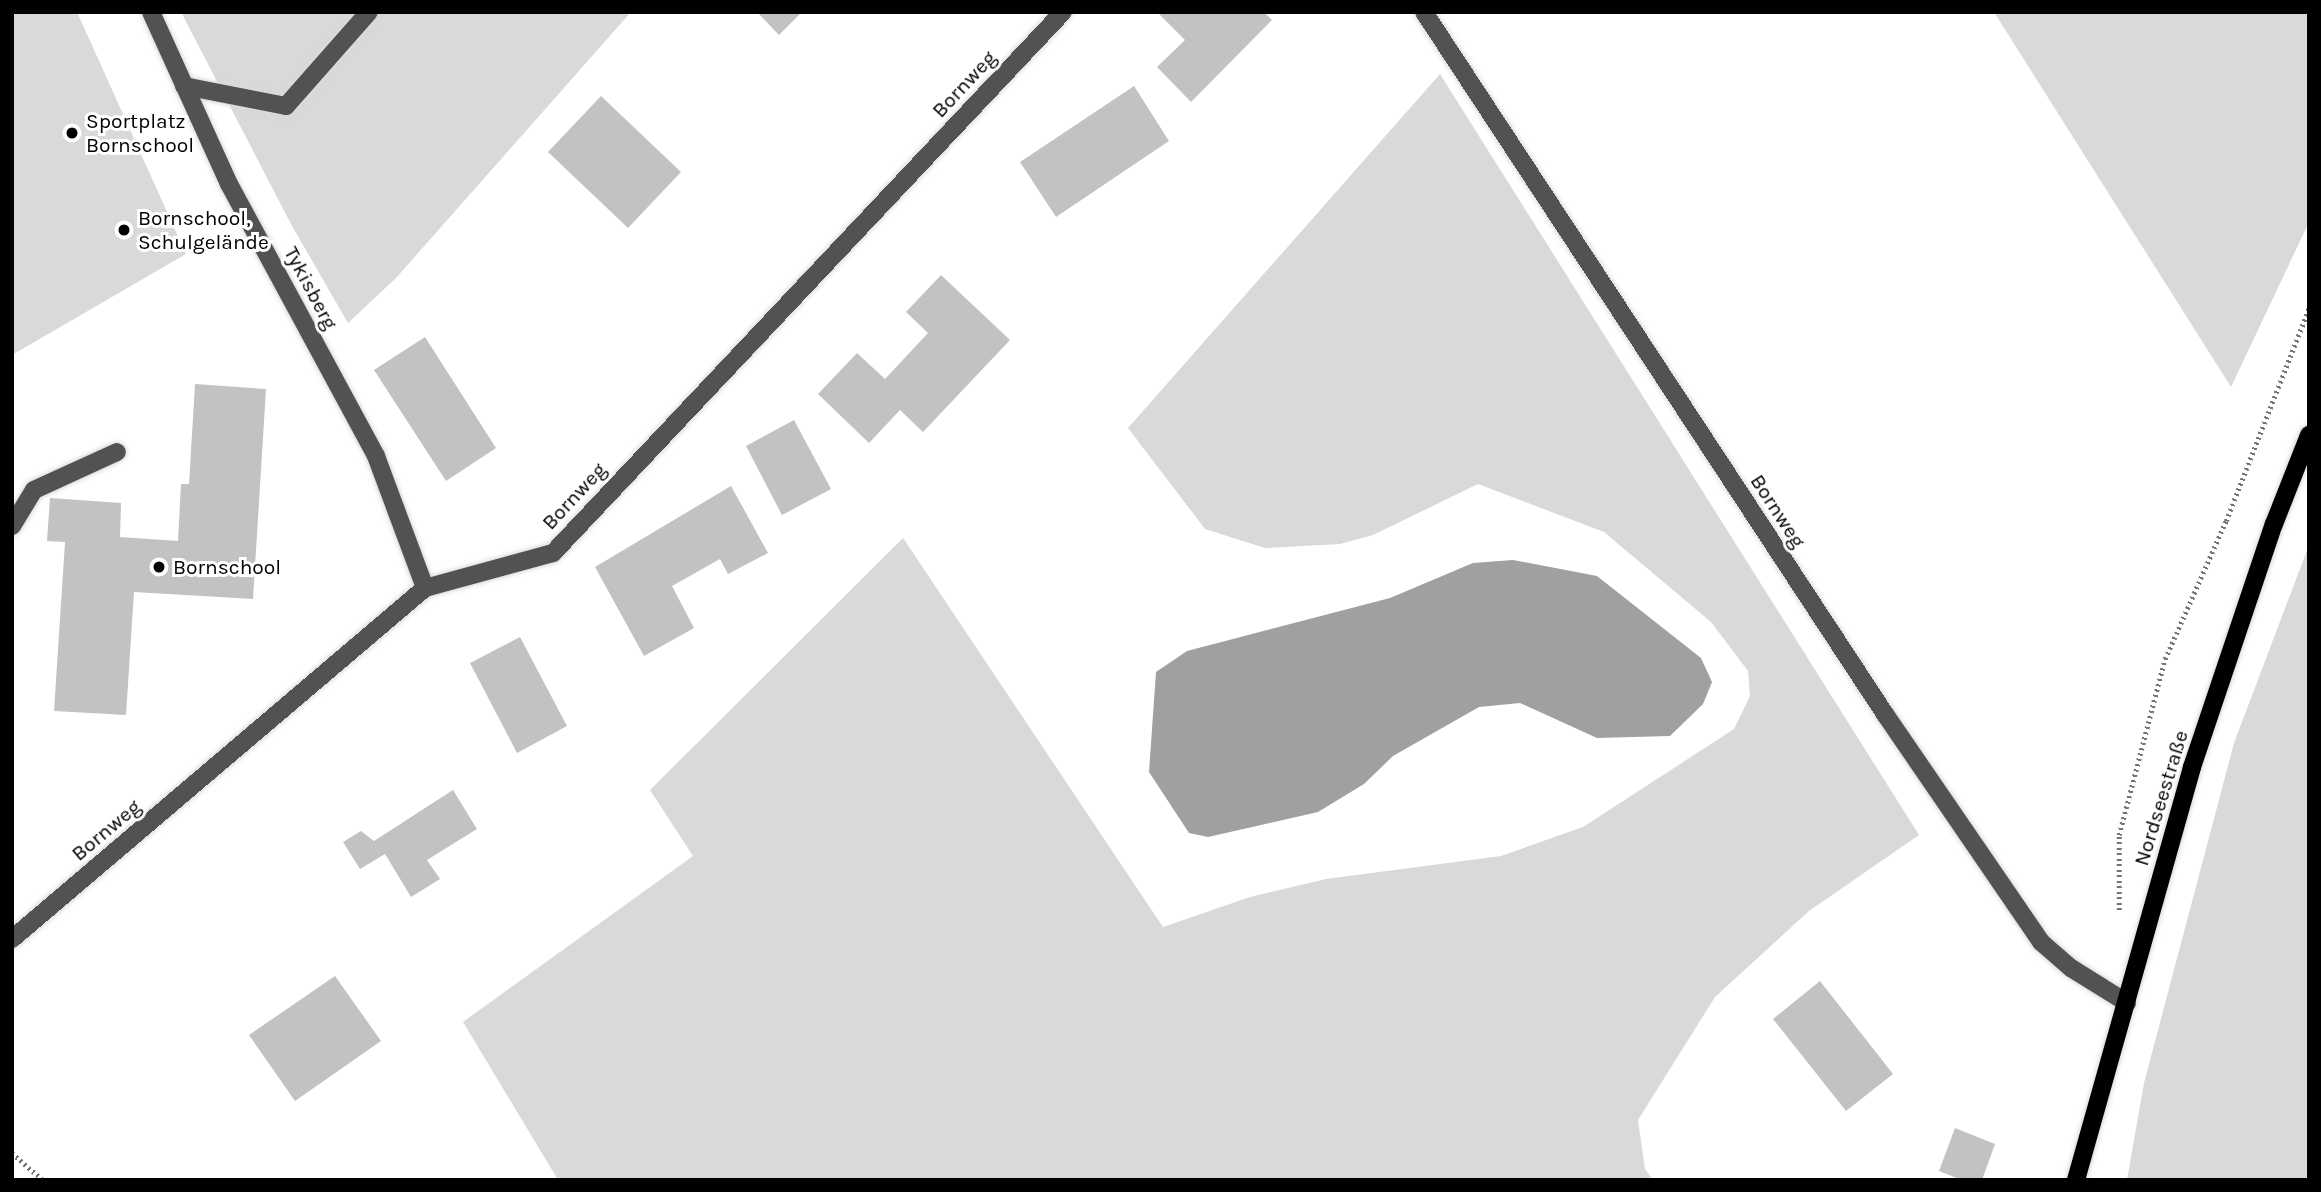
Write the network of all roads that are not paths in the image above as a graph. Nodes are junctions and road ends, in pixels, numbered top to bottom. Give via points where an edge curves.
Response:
1 (150, 12) edge
2 (369, 12) edge
3 (1063, 12) edge
4 (1424, 12) edge
5 (184, 86) junction
6 (2309, 435) edge
7 (117, 452) dead end
8 (12, 526) edge
9 (425, 589) junction
10 (14, 933) edge
11 (2127, 1003) junction
12 (2076, 1180) edge

1 - 5 street, Tykisberg
2 - 5 street via 286,106
3 - 9 street, Bornweg via 552,552
4 - 11 street, Bornweg via 1885,715 2041,942 2071,968
5 - 9 street, Tykisberg via 229,184 376,456
6 - 11 main road, Nordseestraße via 2192,767
7 - 8 street via 34,490
9 - 10 street, Bornweg
11 - 12 main road, Nordseestraße

